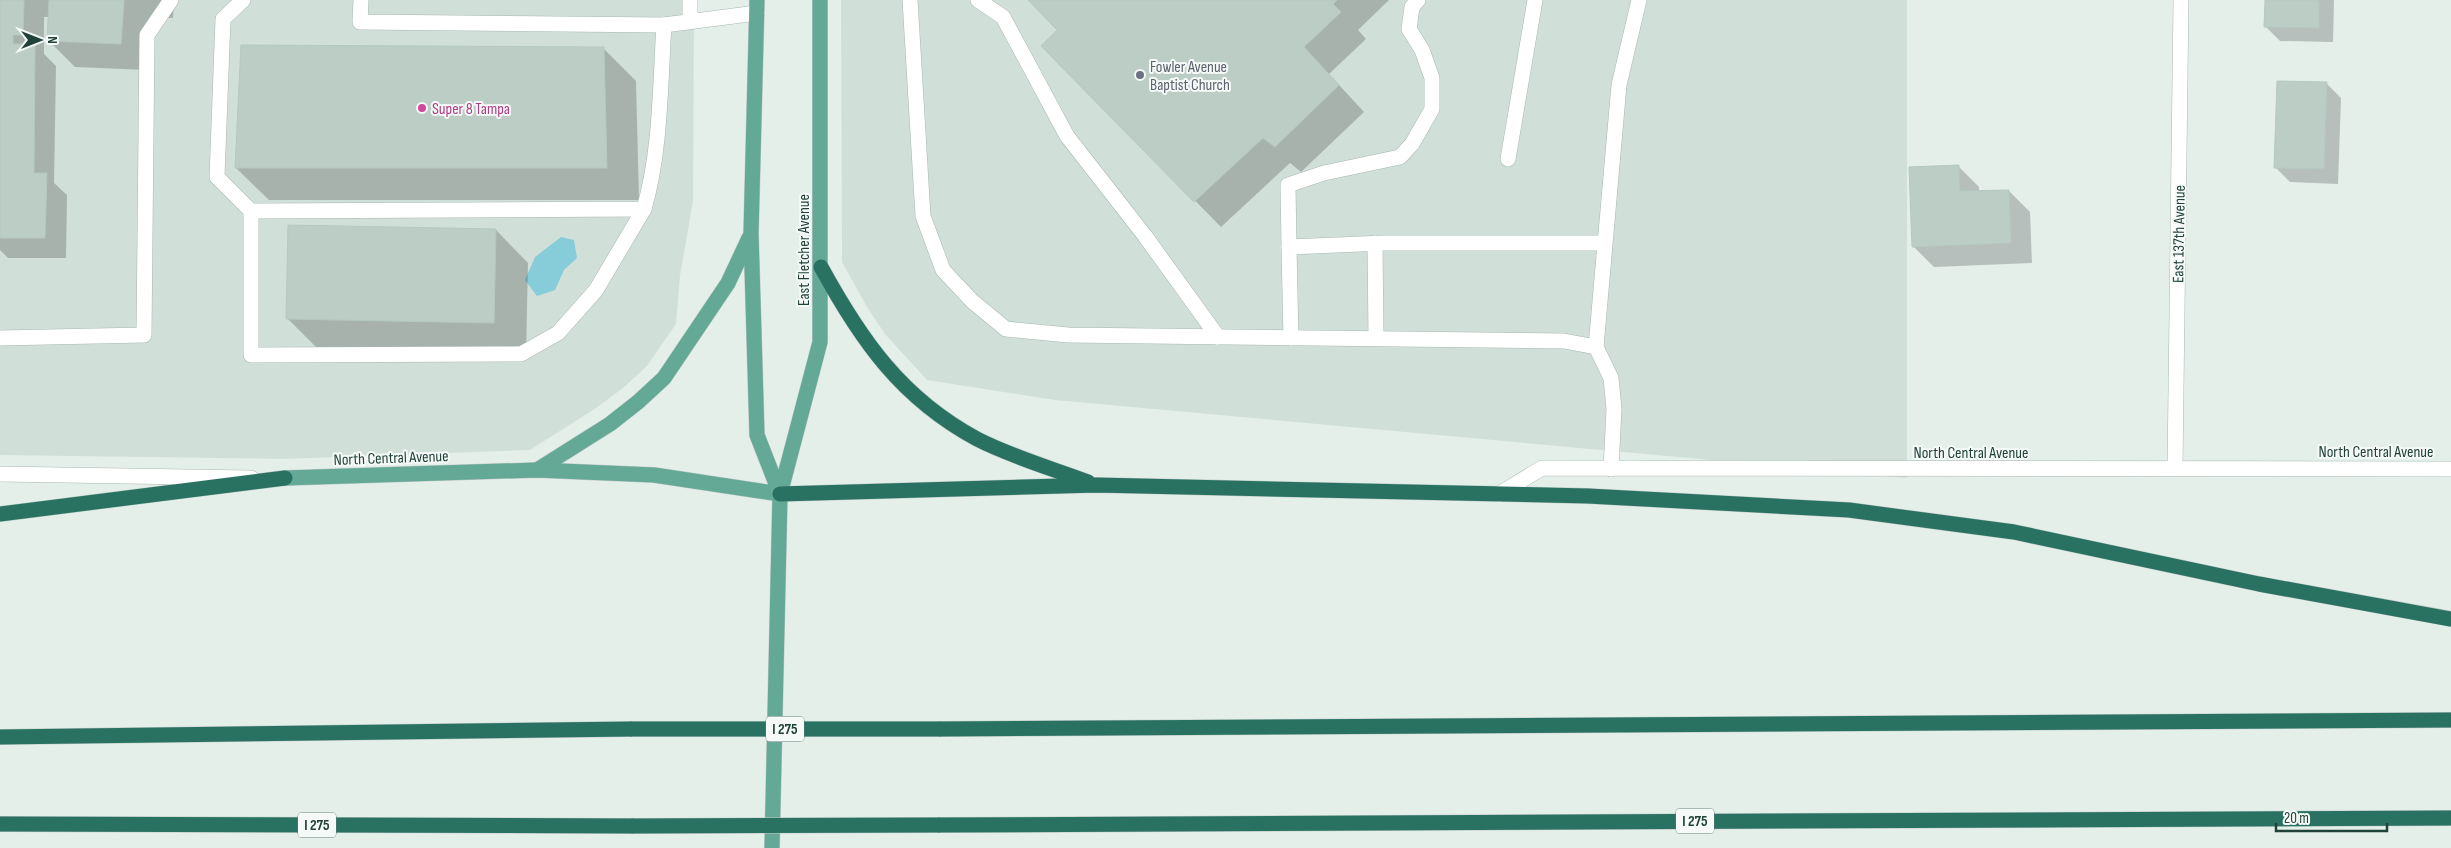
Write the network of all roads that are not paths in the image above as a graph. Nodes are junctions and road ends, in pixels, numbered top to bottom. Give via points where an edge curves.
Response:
1 (171, 0) edge
2 (243, 0) edge
3 (360, 0) edge
4 (690, 0) edge
5 (820, 0) edge
6 (910, 0) edge
7 (978, 0) edge
8 (1418, 0) edge
9 (1535, 0) edge
10 (1639, 0) edge
11 (2180, 0) edge
12 (757, 7) edge
13 (690, 20) junction
14 (664, 25) junction
15 (1508, 159) dead end
16 (644, 210) junction
17 (250, 211) junction
18 (751, 234) junction
19 (1375, 244) junction
20 (1604, 244) junction
21 (1289, 247) junction
22 (821, 266) junction
23 (1218, 337) junction
24 (0, 338) edge
25 (1291, 338) junction
26 (1376, 338) junction
27 (1596, 347) junction
28 (2175, 468) junction
29 (1611, 469) junction
30 (2451, 469) edge
31 (537, 470) junction
32 (0, 474) edge
33 (285, 478) junction
34 (1096, 484) junction
35 (780, 494) junction
36 (1499, 494) junction
37 (0, 514) edge
38 (2451, 619) edge
39 (2451, 720) edge
40 (0, 737) edge
41 (2451, 818) edge
42 (0, 824) edge
43 (772, 848) edge

1 - 24 street via 147,35 144,335
2 - 17 street via 223,20 216,177
3 - 14 street via 360,22
4 - 13 street
5 - 22 main road, East Fletcher Avenue
6 - 23 street via 924,216 943,270 972,301 1006,329 1068,335
7 - 23 street via 1003,17 1067,136
8 - 21 street via 1412,7 1409,29 1422,50 1432,78 1432,109 1412,144 1400,157 1324,173 1288,185
9 - 15 street
10 - 20 street via 1619,85
11 - 28 street, East 137th Avenue
12 - 13 street
12 - 18 main road, East Fletcher Avenue
13 - 14 street
14 - 16 street via 655,155
16 - 17 street
16 - 17 street via 596,290 558,333 521,354 250,355
18 - 31 main road via 728,283 664,378 610,424
18 - 35 main road, East Fletcher Avenue via 757,435
19 - 20 street
19 - 21 street
19 - 26 street
20 - 27 street
21 - 25 street
22 - 34 highway via 867,344 895,378 924,404 978,440
22 - 35 main road, East Fletcher Avenue via 820,342
23 - 25 street
25 - 26 street
26 - 27 street via 1564,341
27 - 29 street via 1611,378 1614,409
28 - 29 street, North Central Avenue
28 - 30 street, North Central Avenue
29 - 36 street, North Central Avenue via 1542,468
31 - 33 main road, North Central Avenue
31 - 35 main road, North Central Avenue via 654,475
32 - 33 street, North Central Avenue
33 - 37 highway
34 - 35 highway
34 - 36 highway
35 - 43 main road, East Fletcher Avenue
36 - 38 highway via 1763,504 1936,521 2014,532 2260,584
39 - 40 highway, I 275, bridge via 632,730
41 - 42 highway, I 275, bridge via 633,826

